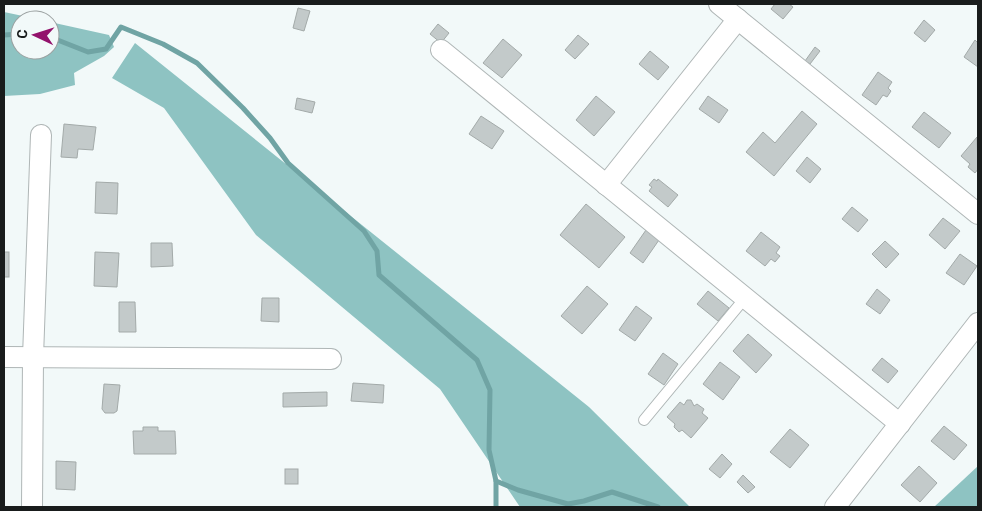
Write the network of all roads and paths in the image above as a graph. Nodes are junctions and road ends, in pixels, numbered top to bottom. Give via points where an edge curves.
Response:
1 (719, 4) edge
2 (738, 19) junction
3 (441, 50) dead end
4 (41, 135) dead end
5 (606, 185) junction
6 (978, 214) edge
7 (745, 298) junction
8 (978, 323) edge
9 (4, 357) edge
10 (33, 358) junction
11 (331, 359) dead end
12 (644, 420) dead end
13 (900, 424) junction
14 (32, 507) edge
15 (835, 507) edge

1 - 2 street
2 - 5 street
2 - 6 street
3 - 5 street
4 - 10 street
5 - 7 street
7 - 12 lane
7 - 13 street
8 - 13 street
9 - 10 street
10 - 11 street
10 - 14 street
13 - 15 street

